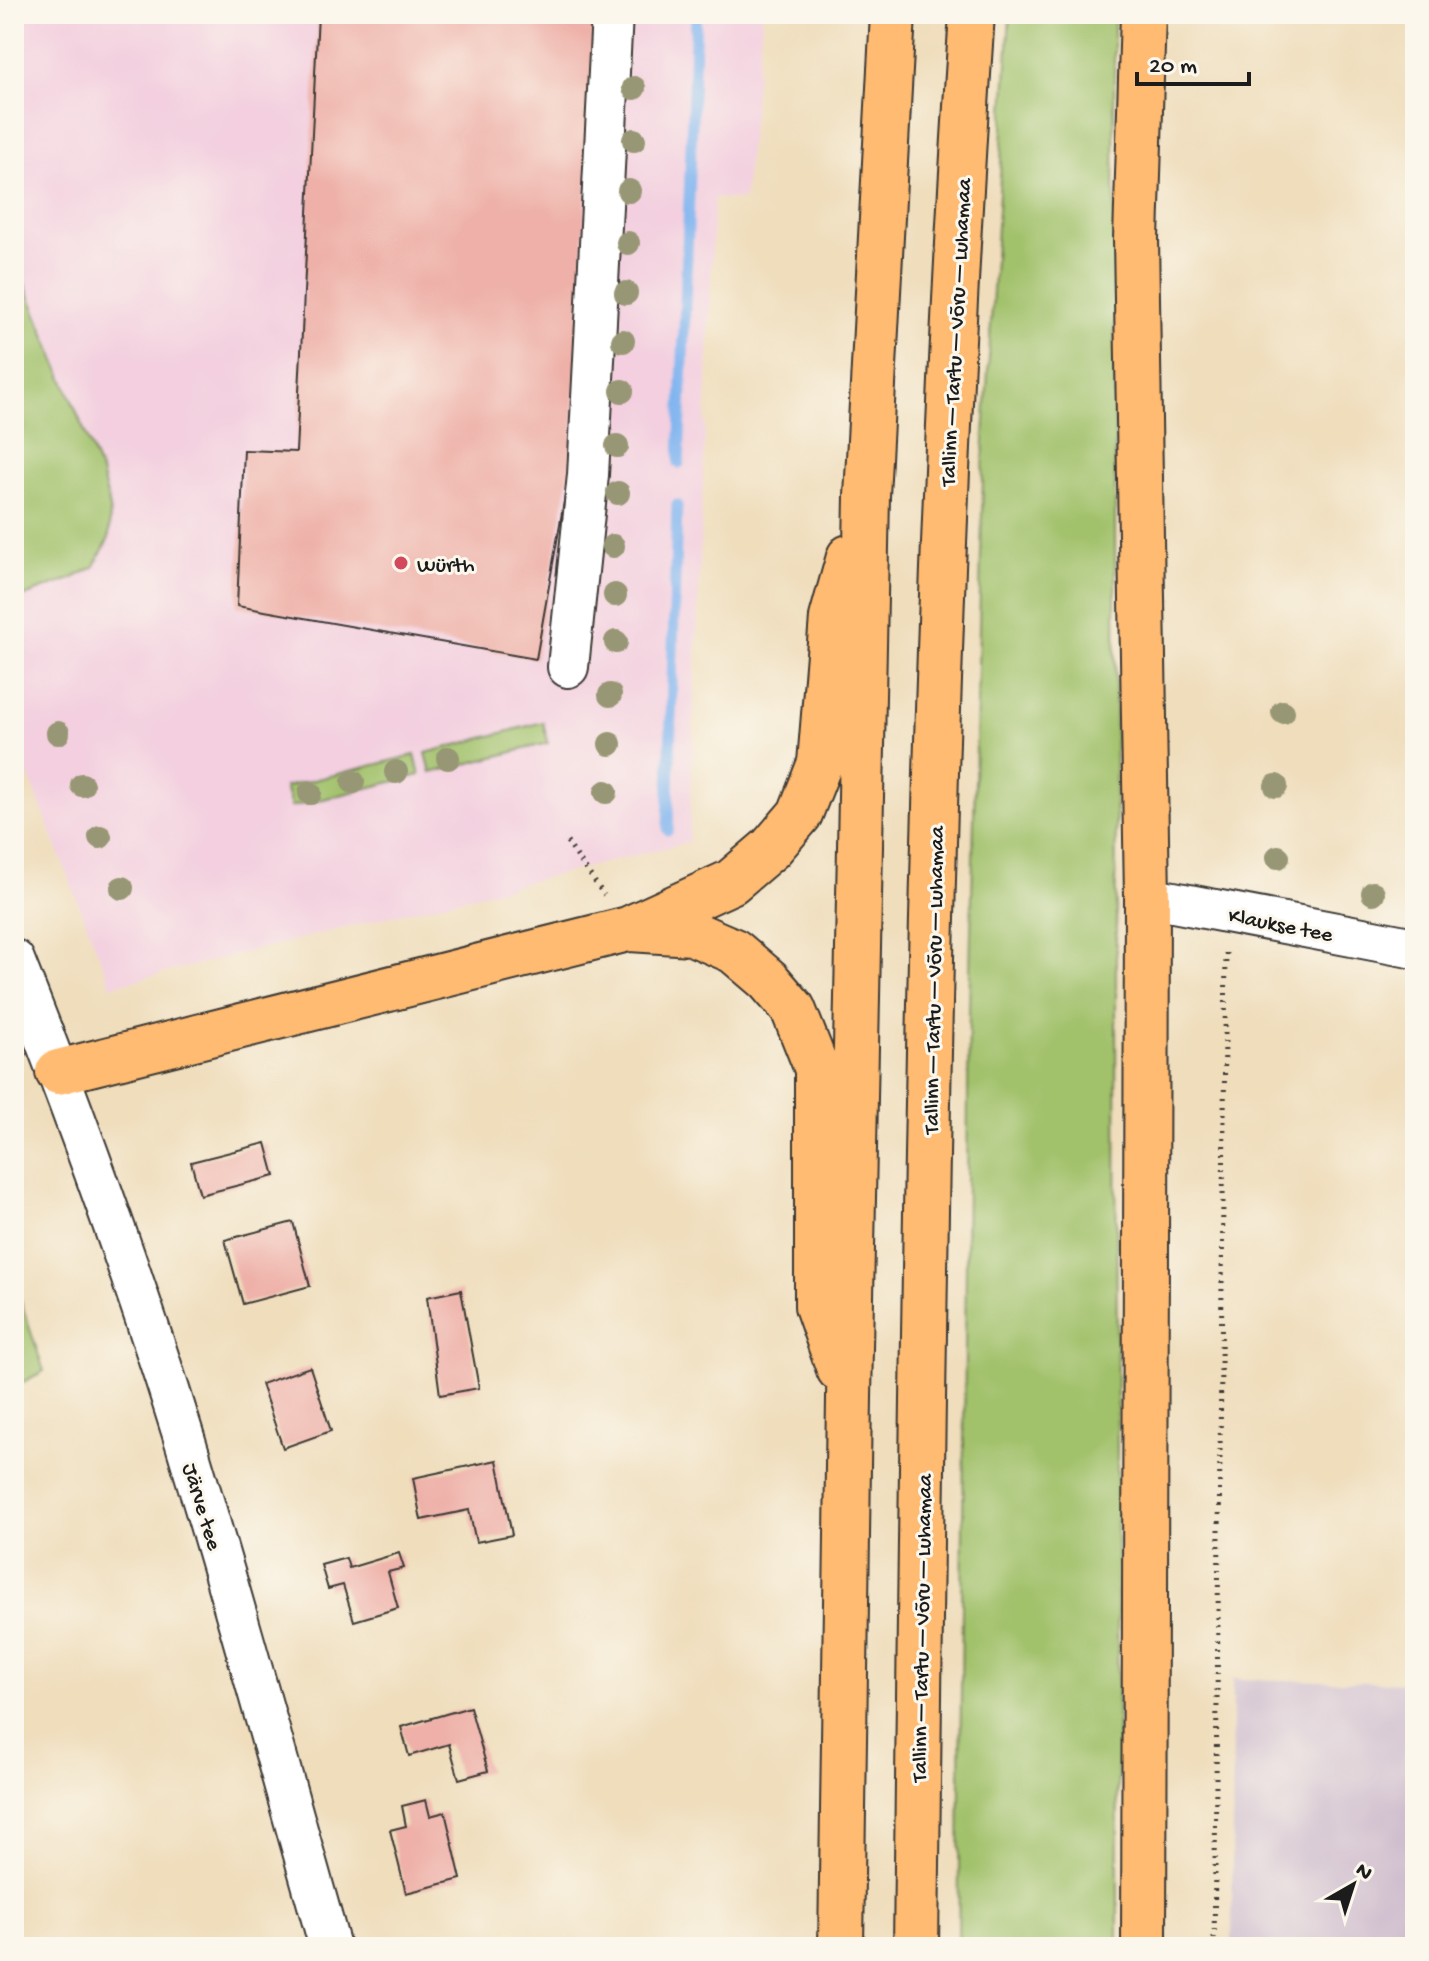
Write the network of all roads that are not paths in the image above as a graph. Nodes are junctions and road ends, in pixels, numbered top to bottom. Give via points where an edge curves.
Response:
1 (612, 14) edge
2 (893, 14) edge
3 (972, 14) edge
4 (1143, 14) edge
5 (867, 496) junction
6 (568, 667) dead end
7 (1147, 897) junction
8 (628, 929) junction
9 (1415, 948) edge
10 (14, 960) edge
11 (58, 1072) junction
12 (849, 1398) junction
13 (330, 1947) edge
14 (841, 1947) edge
15 (916, 1947) edge
16 (1144, 1947) edge

1 - 6 street via 588,475
2 - 5 highway
3 - 15 highway, Tallinn — Tartu — Võru — Luhamaa via 941,593
4 - 7 highway via 1136,239
5 - 8 highway via 832,618 820,763 800,814 731,882
5 - 12 highway
7 - 9 street, Klaukse tee
7 - 16 highway
8 - 11 highway
8 - 12 highway via 692,933 734,951 793,1009 817,1069 817,1306
10 - 11 street, Järve tee
11 - 13 street, Järve tee via 145,1316 204,1503
12 - 14 highway

